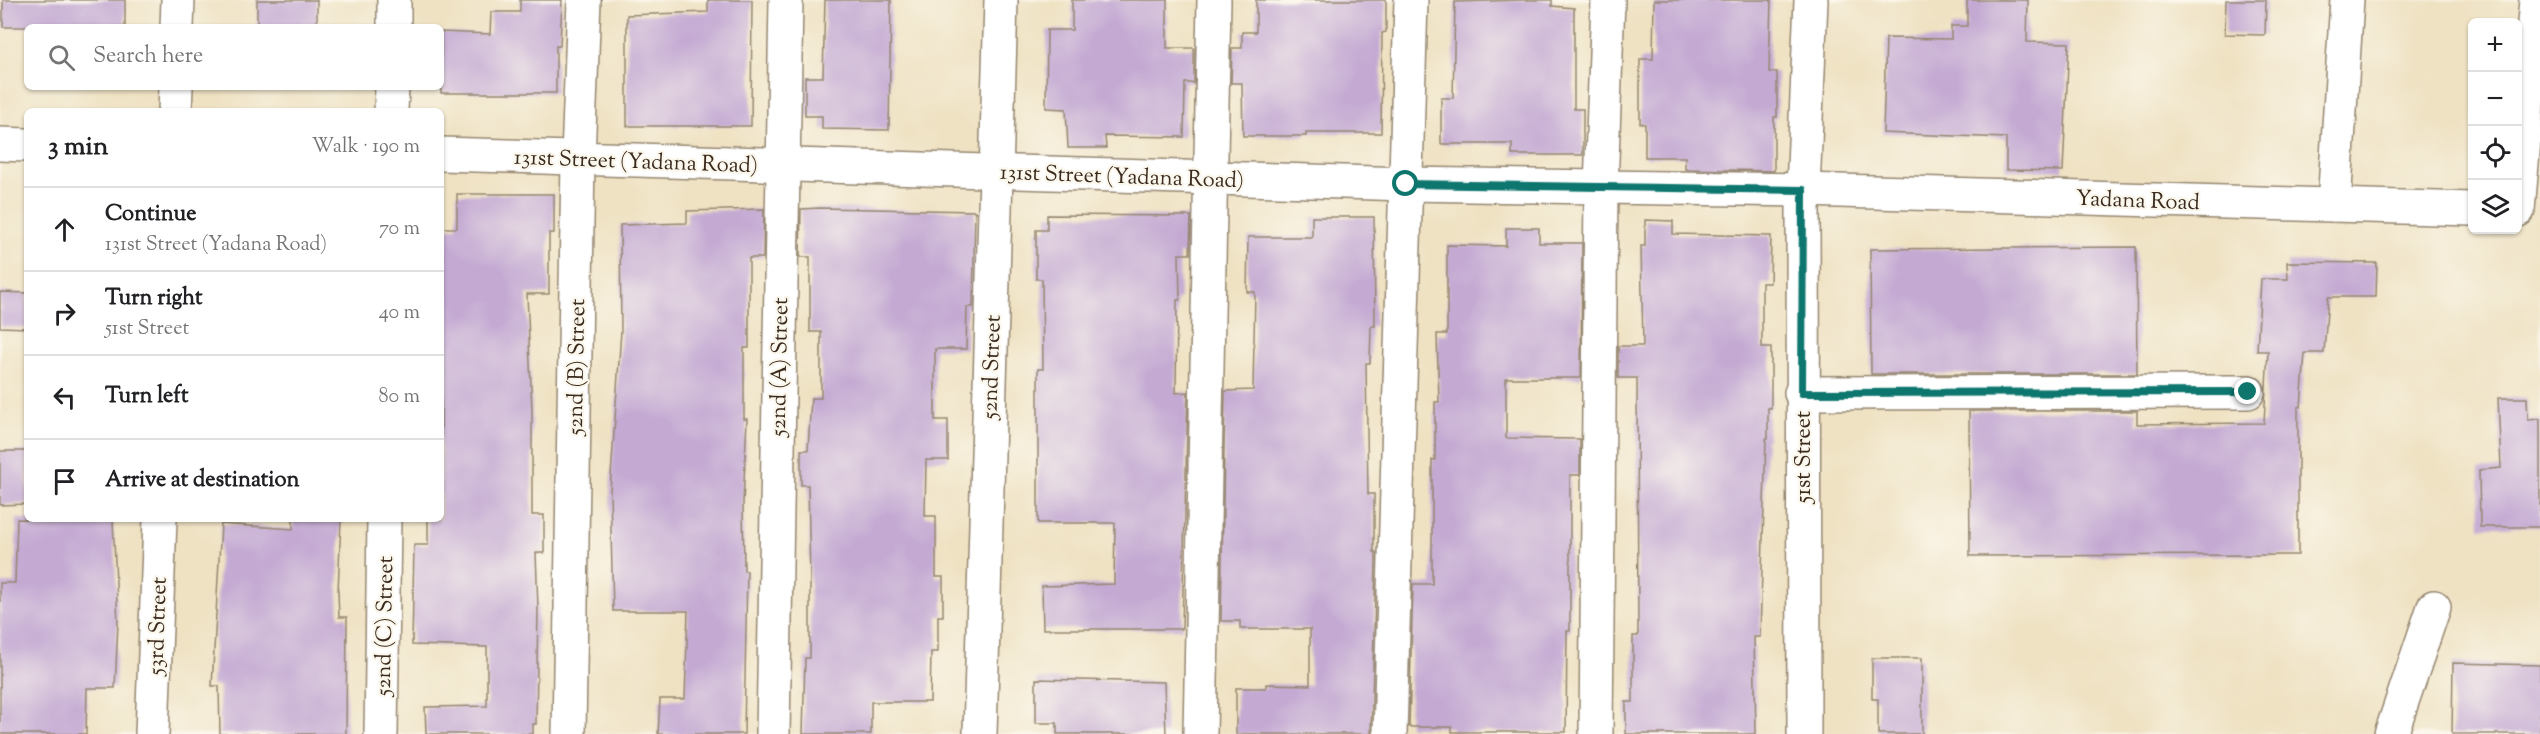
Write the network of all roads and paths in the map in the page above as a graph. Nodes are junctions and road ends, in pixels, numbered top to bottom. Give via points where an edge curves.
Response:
1 (178, 0) edge
2 (394, 0) edge
3 (584, 0) edge
4 (786, 0) edge
5 (1001, 0) edge
6 (1214, 0) edge
7 (1411, 0) edge
8 (1608, 0) edge
9 (1811, 0) edge
10 (2347, 0) edge
11 (2536, 0) edge
12 (177, 24) edge
13 (394, 24) edge
14 (176, 90) edge
15 (392, 90) edge
16 (175, 108) edge
17 (391, 108) edge
18 (0, 144) edge
19 (24, 145) edge
20 (444, 154) edge
21 (578, 158) junction
22 (782, 165) junction
23 (996, 171) junction
24 (1210, 178) junction
25 (2521, 180) edge
26 (1406, 184) junction
27 (1601, 187) junction
28 (1803, 190) junction
29 (2334, 205) junction
30 (2468, 209) edge
31 (2522, 210) edge
32 (2540, 210) edge
33 (2248, 392) dead end
34 (1802, 393) junction
35 (160, 522) edge
36 (384, 522) edge
37 (2434, 607) dead end
38 (152, 734) edge
39 (381, 734) edge
40 (569, 734) edge
41 (773, 734) edge
42 (980, 734) edge
43 (1200, 734) edge
44 (1390, 734) edge
45 (1596, 734) edge
46 (1804, 734) edge
47 (2391, 734) edge

1 - 12 street
2 - 13 street
3 - 21 street, 52nd (B) Street
4 - 22 street, 52nd (A) Street
5 - 23 street, 52nd Street
6 - 24 street
7 - 26 street
8 - 27 street
9 - 28 street, 51st Street
10 - 29 street
11 - 25 street
14 - 16 street
15 - 17 street
18 - 19 street
20 - 21 street, 131st Street (Yadana Road)
21 - 22 street, 131st Street (Yadana Road)
21 - 40 street, 52nd (B) Street
22 - 23 street, 131st Street (Yadana Road)
22 - 41 street, 52nd (A) Street
23 - 24 street, 131st Street (Yadana Road)
23 - 42 street, 52nd Street
24 - 26 street, 131st Street (Yadana Road)
24 - 43 street
26 - 27 street, 131st Street (Yadana Road)
26 - 44 street
27 - 28 street, 131st Street (Yadana Road)
27 - 45 street
28 - 29 street, Yadana Road
28 - 34 street, 51st Street
29 - 30 street, Yadana Road
31 - 32 street
33 - 34 street
34 - 46 street, 51st Street
35 - 38 street, 53rd Street
36 - 39 street, 52nd (C) Street
37 - 47 street

